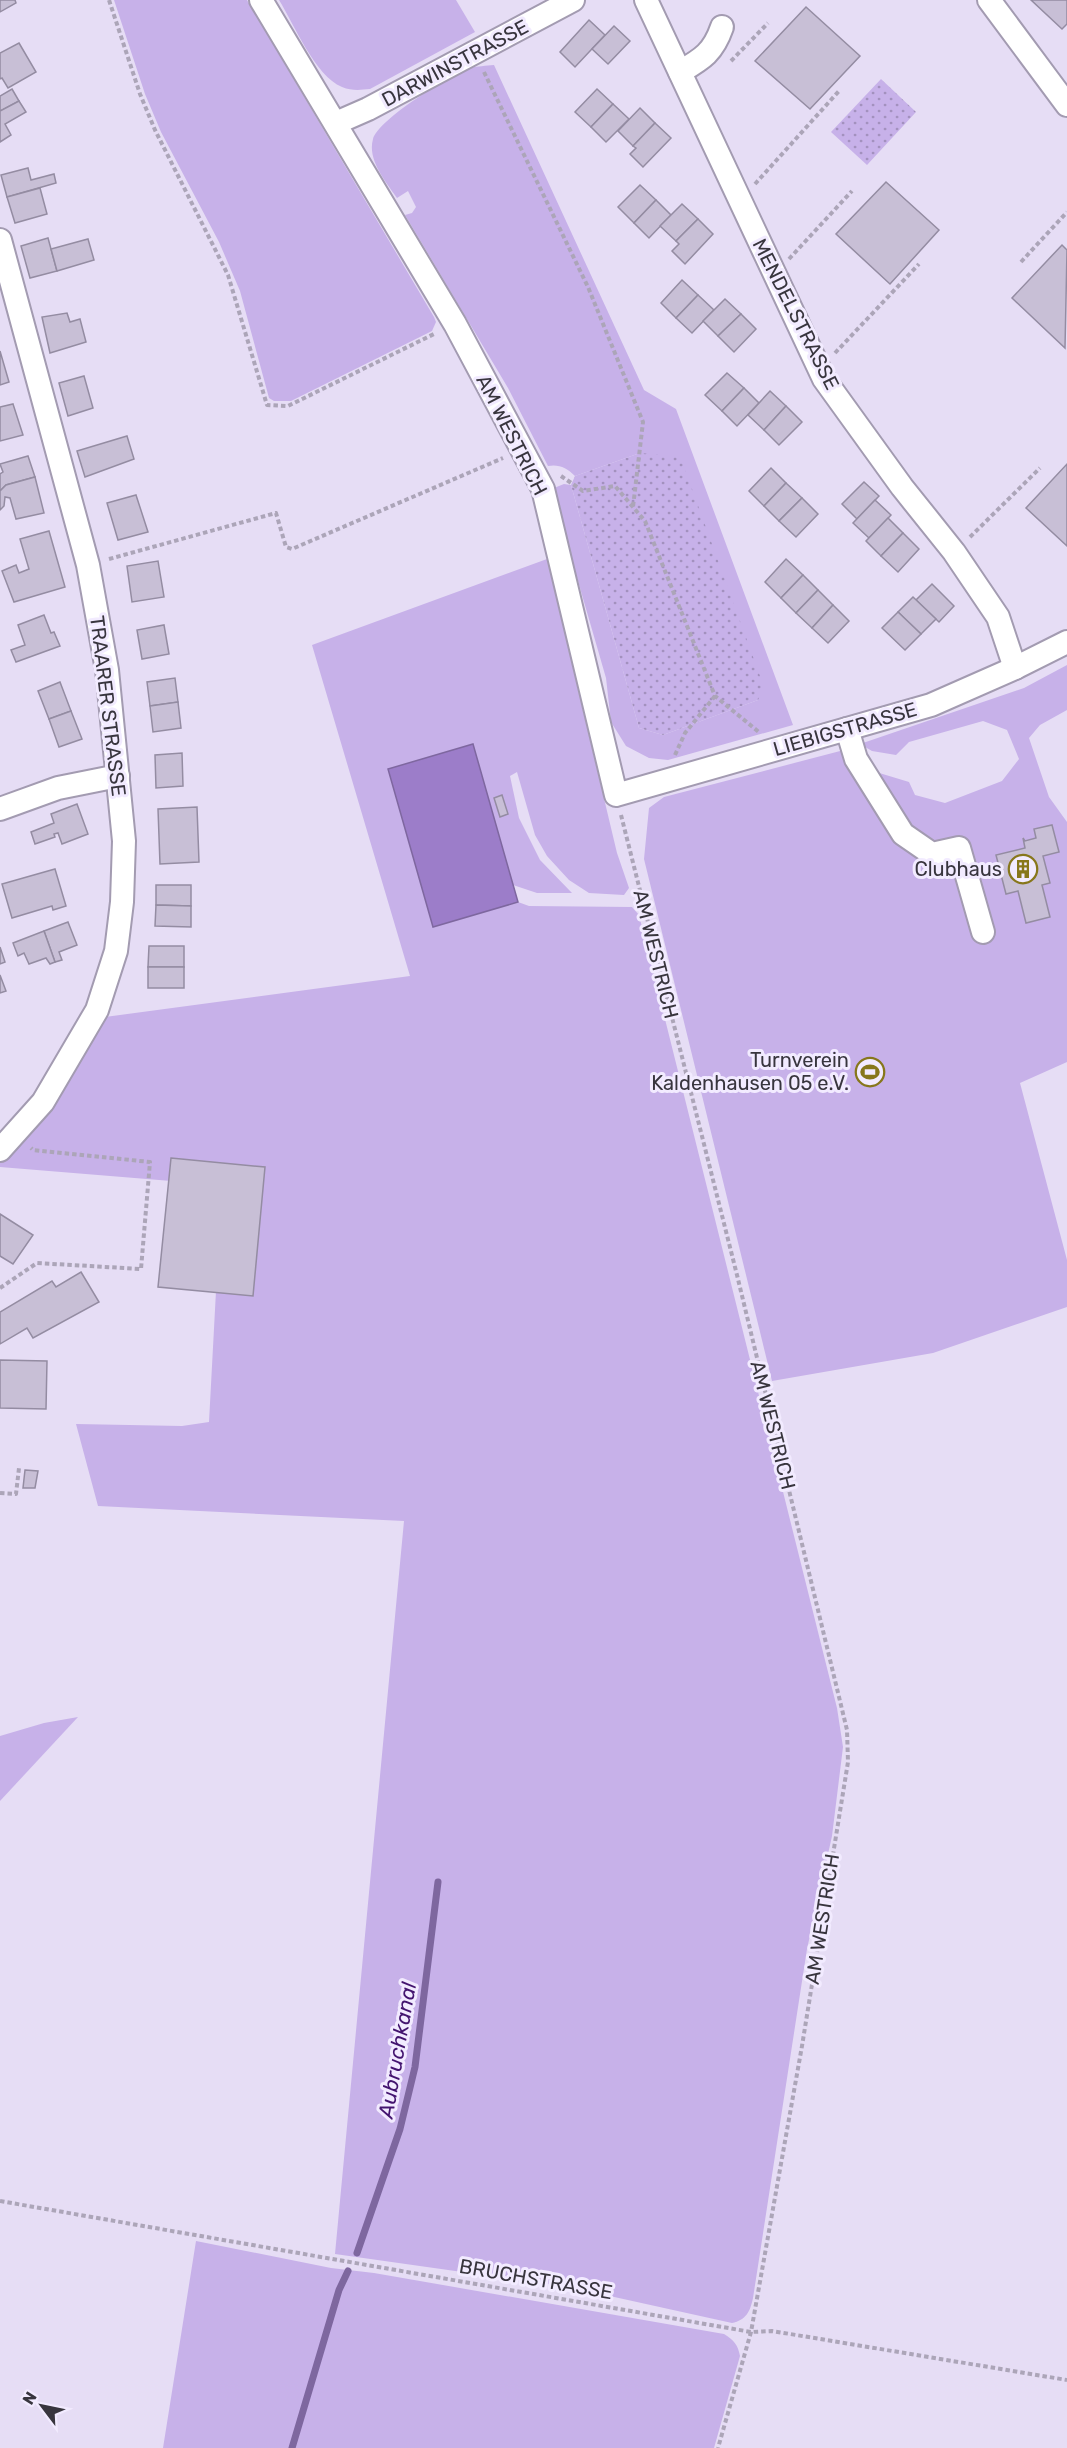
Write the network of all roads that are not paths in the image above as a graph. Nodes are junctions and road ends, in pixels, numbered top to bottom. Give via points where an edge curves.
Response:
1 (261, 0) edge
2 (573, 0) edge
3 (646, 0) edge
4 (996, 3) edge
5 (722, 27) dead end
6 (680, 72) junction
7 (1067, 104) edge
8 (336, 123) junction
9 (0, 240) edge
10 (1067, 642) edge
11 (1015, 668) junction
12 (847, 729) junction
13 (118, 776) junction
14 (616, 795) joint
15 (0, 809) edge
16 (983, 932) dead end
17 (0, 1150) edge

1 - 8 street, AM WESTRICH
2 - 8 street, DARWINSTRASSE
3 - 6 street, MENDELSTRASSE
4 - 7 street
5 - 6 street via 708,54
6 - 11 street, MENDELSTRASSE via 824,379 998,617
8 - 14 street, AM WESTRICH via 455,324 543,489
9 - 13 street, TRAARER STRASSE via 88,565 107,670
10 - 11 street, LIEBIGSTRASSE
11 - 12 street, LIEBIGSTRASSE via 931,705
12 - 14 street, LIEBIGSTRASSE
12 - 16 street via 856,759 903,834 932,854 959,848
13 - 15 street via 57,788
13 - 17 street, TRAARER STRASSE via 124,841 116,951 97,1010 43,1102

